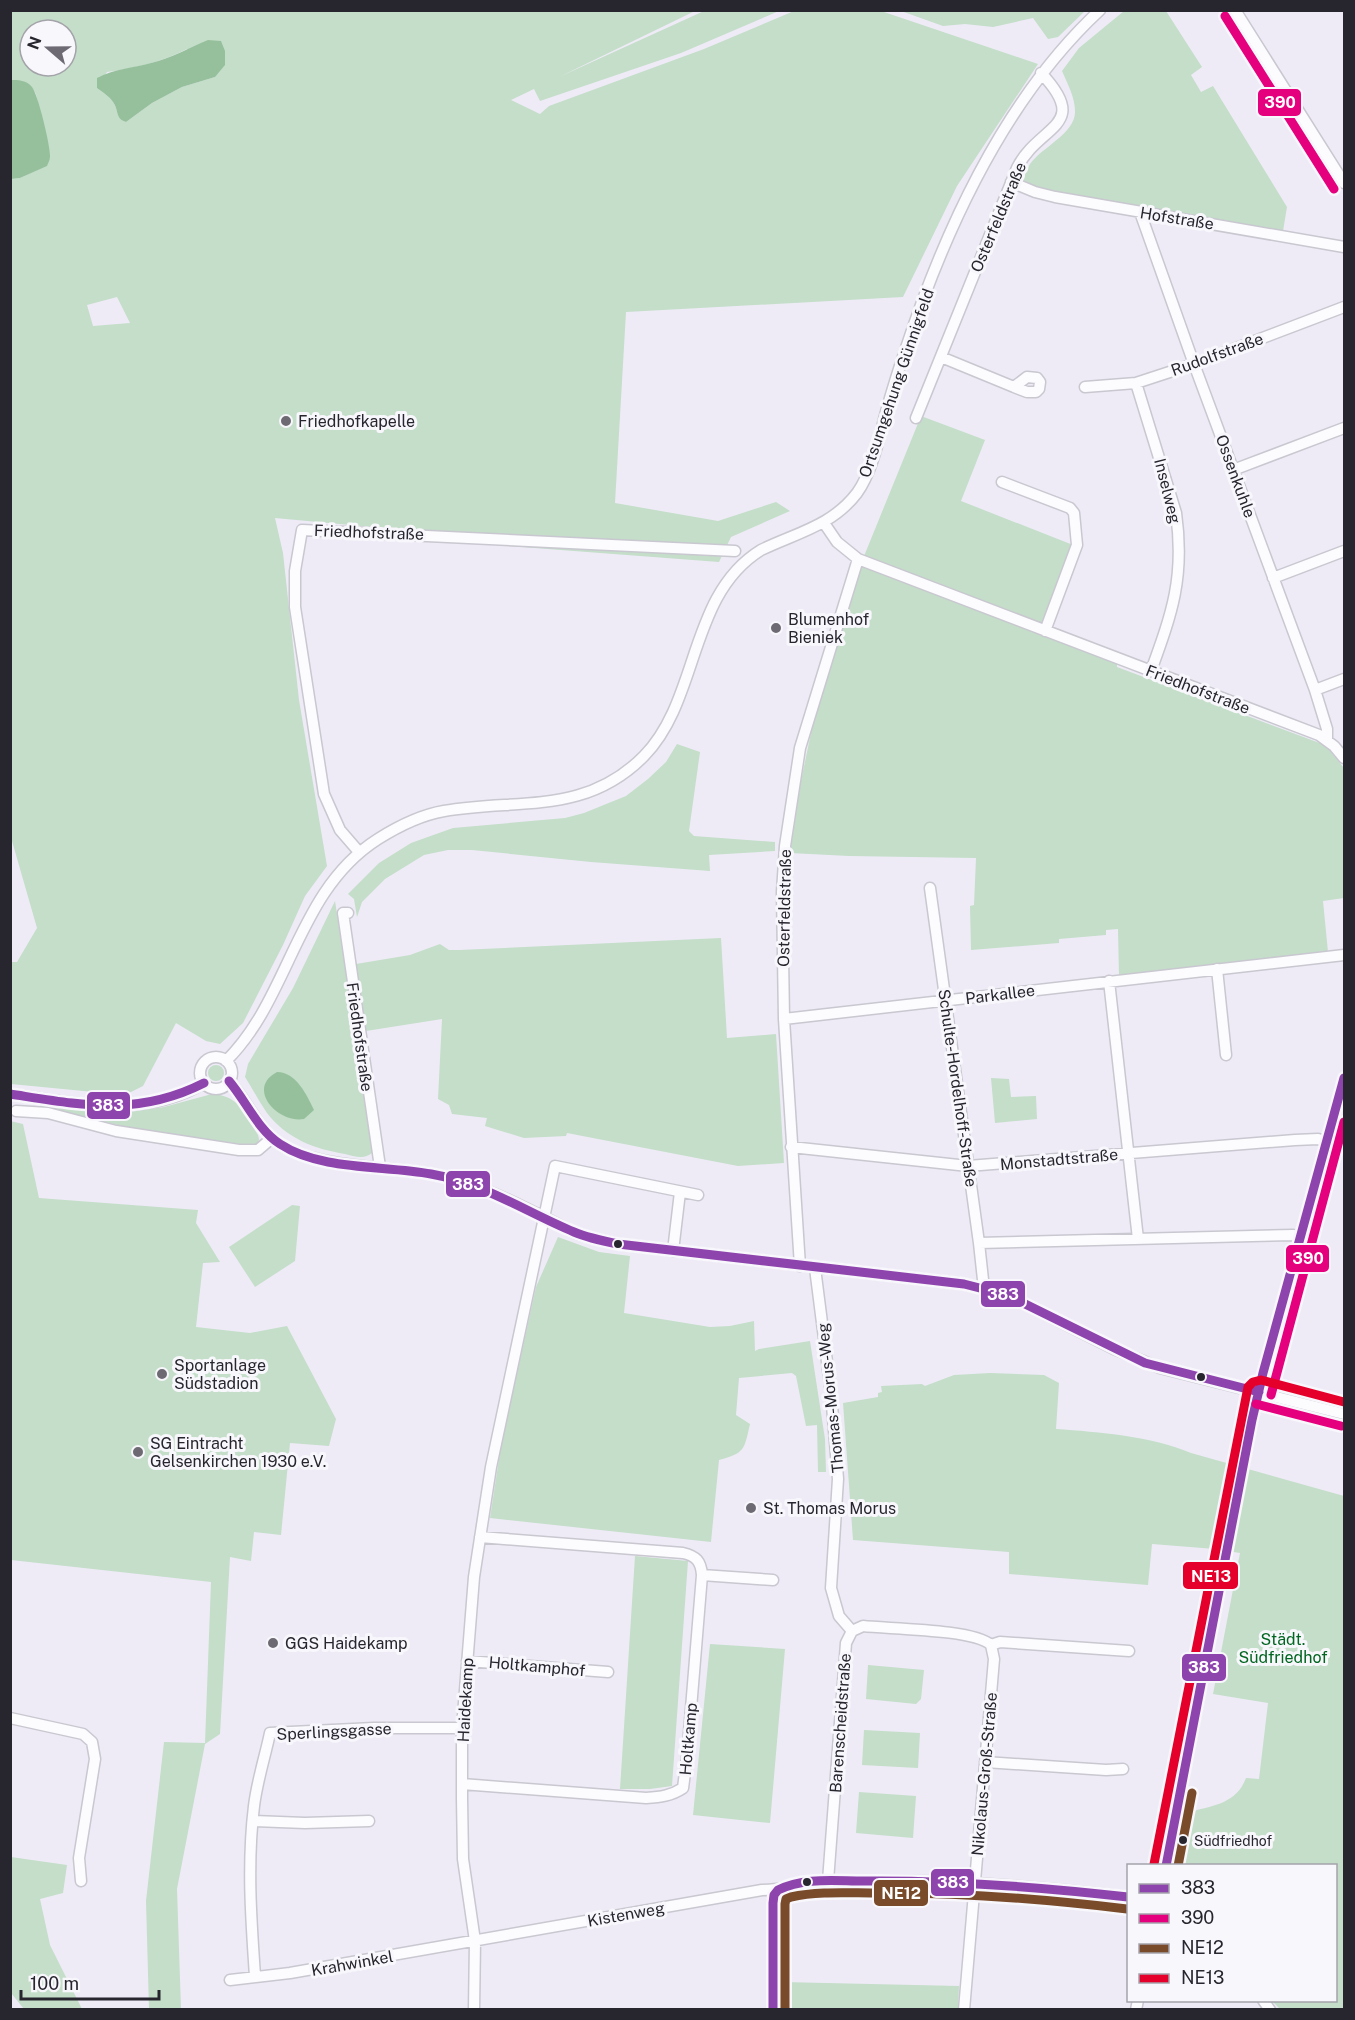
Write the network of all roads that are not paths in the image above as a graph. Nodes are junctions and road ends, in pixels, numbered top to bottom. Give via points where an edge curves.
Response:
1 (1100, 10) edge
2 (1235, 10) edge
3 (1041, 73) junction
4 (1011, 182) junction
5 (1344, 183) edge
6 (1140, 212) junction
7 (1344, 247) edge
8 (1344, 307) edge
9 (941, 357) junction
10 (1194, 364) junction
11 (1136, 383) junction
12 (1014, 387) dead end
13 (1085, 387) dead end
14 (916, 418) dead end
15 (1344, 428) edge
16 (1233, 470) junction
17 (1002, 482) dead end
18 (824, 523) junction
19 (1344, 550) edge
20 (735, 551) dead end
21 (858, 559) junction
22 (1273, 578) junction
23 (1045, 630) junction
24 (1150, 671) junction
25 (1344, 679) edge
26 (1315, 690) junction
27 (1327, 741) junction
28 (1344, 758) edge
29 (359, 852) junction
30 (930, 888) dead end
31 (348, 913) dead end
32 (1344, 955) edge
33 (1217, 969) junction
34 (1109, 981) junction
35 (946, 1000) junction
36 (784, 1019) junction
37 (1226, 1055) dead end
38 (226, 1061) junction
39 (1344, 1078) edge
40 (229, 1081) junction
41 (204, 1083) junction
42 (10, 1094) edge
43 (16, 1111) dead end
44 (272, 1138) junction
45 (1328, 1142) junction
46 (791, 1147) junction
47 (1128, 1153) junction
48 (968, 1166) junction
49 (380, 1167) junction
50 (680, 1192) junction
51 (699, 1195) dead end
52 (543, 1217) junction
53 (1302, 1237) junction
54 (1138, 1239) junction
55 (979, 1242) junction
56 (673, 1251) junction
57 (800, 1266) junction
58 (815, 1268) junction
59 (984, 1289) junction
60 (1259, 1392) junction
61 (1344, 1414) edge
62 (480, 1537) junction
63 (702, 1575) junction
64 (773, 1580) dead end
65 (852, 1631) junction
66 (992, 1645) junction
67 (1129, 1651) dead end
68 (467, 1661) junction
69 (608, 1672) dead end
70 (10, 1718) edge
71 (462, 1728) junction
72 (985, 1762) junction
73 (1123, 1769) dead end
74 (462, 1784) junction
75 (253, 1821) junction
76 (369, 1821) dead end
77 (1166, 1864) edge
78 (81, 1881) dead end
79 (828, 1881) junction
80 (975, 1884) junction
81 (778, 1890) junction
82 (1127, 1897) edge
83 (475, 1941) junction
84 (255, 1976) junction
85 (230, 1980) dead end
86 (474, 2010) edge
87 (773, 2010) edge
88 (964, 2010) edge

1 - 3 street
2 - 5 street
3 - 4 street, Osterfeldstraße via 1058,92 1064,109 1054,127 1025,153
3 - 18 street, Ortsumgehung Günnigfeld via 1001,135 940,257 903,357 865,479 849,501
4 - 6 street, Hofstraße via 1054,197
4 - 9 street, Osterfeldstraße
6 - 7 street, Hofstraße
6 - 10 street, Ossenkuhle
8 - 10 street, Rudolfstraße
9 - 12 street
9 - 14 street, Osterfeldstraße
10 - 11 street, Rudolfstraße
10 - 16 street, Ossenkuhle
11 - 13 street, Rudolfstraße
11 - 24 street, Inselweg via 1176,513 1179,535 1178,585
15 - 16 street
16 - 22 street, Ossenkuhle
17 - 23 street via 1070,508 1074,513 1077,545
18 - 21 street, Friedhofstraße via 837,542
18 - 29 street, Ortsumgehung Günnigfeld via 760,550 729,578 710,612 672,712 646,754 628,770 608,784 566,799 442,811 397,828
19 - 22 street
20 - 29 street, Friedhofstraße via 302,530 295,571 295,607 324,794 340,830
21 - 23 street, Friedhofstraße
21 - 36 street, Osterfeldstraße via 807,725 793,785 782,892
22 - 26 street, Ossenkuhle
23 - 24 street, Friedhofstraße
24 - 27 street, Friedhofstraße
25 - 26 street
26 - 27 street, Ossenkuhle
27 - 28 street, Friedhofstraße
29 - 38 street, Ortsumgehung Günnigfeld via 322,895 263,1009
30 - 35 street, Schulte-Hordelhoff-Straße
31 - 49 street, Friedhofstraße via 343,914
32 - 33 street, Parkallee
33 - 34 street, Parkallee
33 - 37 street
34 - 35 street, Parkallee
34 - 47 street
35 - 36 street, Parkallee
35 - 48 street, Schulte-Hordelhoff-Straße
36 - 46 street, Osterfeldstraße
38 - 40 street via 231,1068
38 - 41 street via 216,1057 206,1061 201,1070
39 - 45 street
40 - 41 street via 217,1089
40 - 44 street
41 - 42 street via 177,1096 135,1105 74,1103
43 - 44 street via 48,1113 134,1134 246,1150 258,1150
44 - 49 street via 320,1159
45 - 47 street, Monstadtstraße via 1295,1140
45 - 53 street
46 - 48 street, Monstadtstraße
46 - 57 street, Osterfeldstraße
47 - 48 street, Monstadtstraße
47 - 54 street
48 - 55 street, Schulte-Hordelhoff-Straße
49 - 52 street via 474,1185
50 - 51 street
50 - 52 street, Haidekamp via 555,1166
50 - 56 street
52 - 56 street via 591,1238
52 - 62 street, Haidekamp
53 - 54 street via 1293,1234
53 - 60 street
54 - 55 street
55 - 59 street, Schulte-Hordelhoff-Straße
56 - 57 street
57 - 58 street
58 - 59 street
58 - 65 street, Thomas-Morus-Weg via 838,1479 831,1588 839,1616
59 - 60 street via 1017,1300 1160,1368
60 - 61 street
60 - 77 street
62 - 63 street via 683,1553 699,1561
62 - 68 street, Haidekamp
63 - 64 street
63 - 74 street, Holtkamp via 683,1788 676,1793 646,1798
65 - 66 street, Barenscheidstraße via 863,1626 951,1634 975,1637
65 - 79 street, Barenscheidstraße via 846,1643
66 - 67 street, Barenscheidstraße via 1000,1642
66 - 72 street, Nikolaus-Groß-Straße
68 - 69 street, Holtkamphof
68 - 71 street, Haidekamp
70 - 78 street via 83,1734 92,1742 95,1759 79,1858
71 - 74 street, Haidekamp
71 - 75 street, Sperlingsgasse via 270,1733
72 - 73 street
72 - 80 street, Nikolaus-Groß-Straße
74 - 83 street, Haidekamp via 463,1859
75 - 76 street
75 - 84 street, Sperlingsgasse via 249,1901
79 - 80 street, Kistenweg
79 - 81 street, Kistenweg
80 - 82 street, Kistenweg
80 - 88 street, Nikolaus-Groß-Straße
81 - 83 street, Kistenweg
81 - 87 street via 773,1903
83 - 84 street, Krahwinkel
83 - 86 street, Haidekamp
84 - 85 street, Krahwinkel

